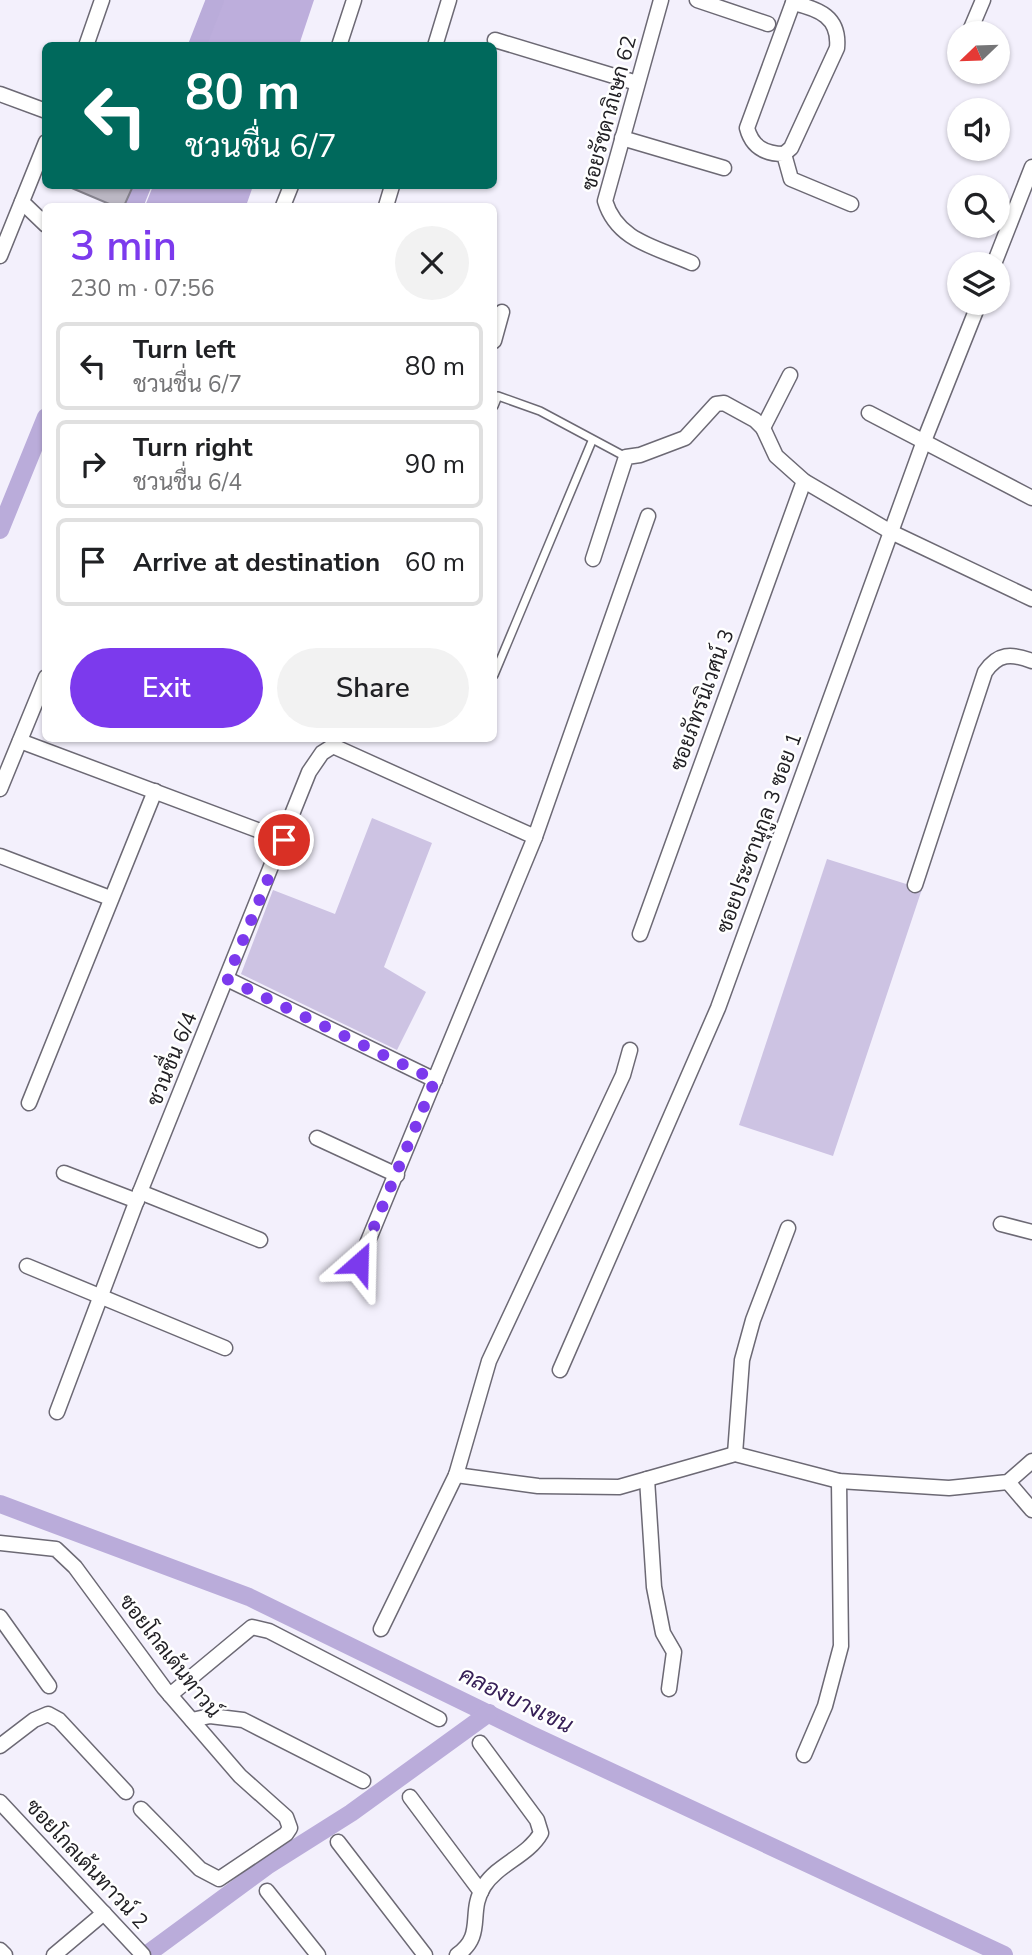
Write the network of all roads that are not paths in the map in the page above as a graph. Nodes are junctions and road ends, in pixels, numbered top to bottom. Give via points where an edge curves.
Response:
1 (102, 0) edge
2 (354, 0) edge
3 (449, 0) edge
4 (662, 0) edge
5 (697, 0) edge
6 (983, 0) edge
7 (793, 2) edge
8 (974, 21) edge
9 (768, 24) dead end
10 (495, 40) dead end
11 (87, 42) edge
12 (340, 42) edge
13 (436, 42) edge
14 (637, 83) junction
15 (0, 94) edge
16 (42, 110) edge
17 (622, 138) junction
18 (42, 152) edge
19 (784, 153) junction
20 (724, 168) dead end
21 (1030, 176) edge
22 (22, 202) junction
23 (851, 204) dead end
24 (42, 221) edge
25 (999, 252) edge
26 (0, 256) edge
27 (692, 263) dead end
28 (502, 312) dead end
29 (974, 315) edge
30 (497, 330) edge
31 (790, 374) dead end
32 (497, 398) edge
33 (869, 413) dead end
34 (763, 428) junction
35 (592, 441) junction
36 (924, 441) junction
37 (626, 457) junction
38 (804, 481) junction
39 (1032, 498) edge
40 (648, 516) dead end
41 (891, 532) junction
42 (593, 559) dead end
43 (1032, 600) edge
44 (1032, 662) edge
45 (497, 668) edge
46 (42, 687) edge
47 (20, 741) junction
48 (335, 742) edge
49 (0, 789) edge
50 (155, 791) junction
51 (535, 837) junction
52 (284, 840) junction
53 (0, 856) edge
54 (915, 885) dead end
55 (110, 898) junction
56 (640, 934) dead end
57 (227, 979) junction
58 (629, 1050) dead end
59 (435, 1080) junction
60 (29, 1102) dead end
61 (317, 1138) dead end
62 (64, 1173) dead end
63 (397, 1175) junction
64 (138, 1196) junction
65 (1000, 1224) dead end
66 (788, 1228) dead end
67 (1032, 1231) edge
68 (260, 1240) dead end
69 (359, 1263) dead end
70 (27, 1266) dead end
71 (103, 1296) junction
72 (225, 1348) dead end
73 (560, 1370) dead end
74 (57, 1412) dead end
75 (736, 1454) junction
76 (1032, 1461) edge
77 (456, 1475) junction
78 (647, 1479) junction
79 (839, 1481) junction
80 (1008, 1482) junction
81 (1032, 1510) edge
82 (0, 1543) edge
83 (0, 1617) edge
84 (381, 1629) dead end
85 (49, 1686) dead end
86 (669, 1689) dead end
87 (170, 1695) junction
88 (439, 1719) dead end
89 (192, 1720) junction
90 (480, 1743) dead end
91 (0, 1746) edge
92 (804, 1755) dead end
93 (363, 1781) dead end
94 (126, 1792) dead end
95 (410, 1797) dead end
96 (0, 1802) edge
97 (141, 1809) dead end
98 (338, 1842) dead end
99 (267, 1891) dead end
100 (481, 1892) junction
101 (104, 1913) junction
102 (0, 1950) edge
103 (5, 1955) edge
104 (54, 1955) edge
105 (143, 1955) edge
106 (318, 1955) edge
107 (425, 1955) edge
108 (457, 1955) edge

1 - 11 street
2 - 12 street
3 - 13 street
4 - 14 street, ซอยรัชดาภิเษก 62
5 - 9 street
6 - 8 street
7 - 19 street via 747,128 751,141 760,148 770,154
7 - 19 street via 818,9 838,34 837,48 791,148
10 - 14 street
14 - 17 street, ซอยรัชดาภิเษก 62
15 - 16 street
17 - 20 street
17 - 27 street, ซอยรัชดาภิเษก 62 via 605,201 610,218 622,233
18 - 22 street
19 - 23 street via 792,179
21 - 25 street
22 - 24 street
22 - 26 street
28 - 30 street
29 - 36 street, ซอยประชานุกูล 3 ซอย 1
31 - 34 street
32 - 35 lane via 540,411
33 - 36 street
34 - 37 street via 738,409 716,404 685,438
34 - 38 street via 776,456
35 - 37 lane
35 - 45 lane
36 - 39 street
36 - 41 street, ซอยประชานุกูล 3 ซอย 1
37 - 42 street
38 - 41 street
38 - 56 street, ซอยภัทรนิเวศน์ 3
40 - 51 street
41 - 43 street
41 - 73 street, ซอยประชานุกูล 3 ซอย 1 via 718,1008
44 - 54 street via 1007,654 994,660 985,672
46 - 47 street
47 - 49 street
47 - 50 street
48 - 51 street
48 - 52 street, ชวนชื่น 6/4 via 314,762
50 - 52 street
50 - 55 street
51 - 59 street
52 - 57 street, ชวนชื่น 6/4
53 - 55 street
55 - 60 street
57 - 59 street
57 - 64 street, ชวนชื่น 6/4
58 - 77 street via 623,1074 489,1361
59 - 63 street
61 - 63 street
62 - 64 street
63 - 69 street
64 - 68 street
64 - 71 street, ชวนชื่น 6/4
65 - 67 street
66 - 75 street via 741,1360
70 - 71 street
71 - 72 street
71 - 74 street, ชวนชื่น 6/4
75 - 78 street
75 - 79 street
76 - 80 street
77 - 78 street via 538,1486 619,1487
77 - 84 street
78 - 86 street via 654,1587 663,1633 674,1652
79 - 80 street via 949,1488
79 - 92 street via 841,1646 825,1706
80 - 81 street
82 - 87 street, ซอยโกลเด้นทาวน์ via 56,1549 75,1567
83 - 85 street
87 - 88 street via 252,1627 269,1631
87 - 89 street, ซอยโกลเด้นทาวน์
89 - 93 street via 210,1716 243,1720
89 - 97 street, ซอยโกลเด้นทาวน์ via 240,1776 286,1817 290,1828 286,1835 219,1879 200,1869
90 - 100 street via 537,1820 541,1833 536,1843
91 - 94 street via 48,1714 59,1720
95 - 100 street
96 - 101 street, ซอยโกลเด้นทาวน์ 2
98 - 107 street
99 - 106 street
100 - 108 street via 474,1916 475,1937
101 - 104 street
101 - 105 street, ซอยโกลเด้นทาวน์ 2
102 - 103 street

